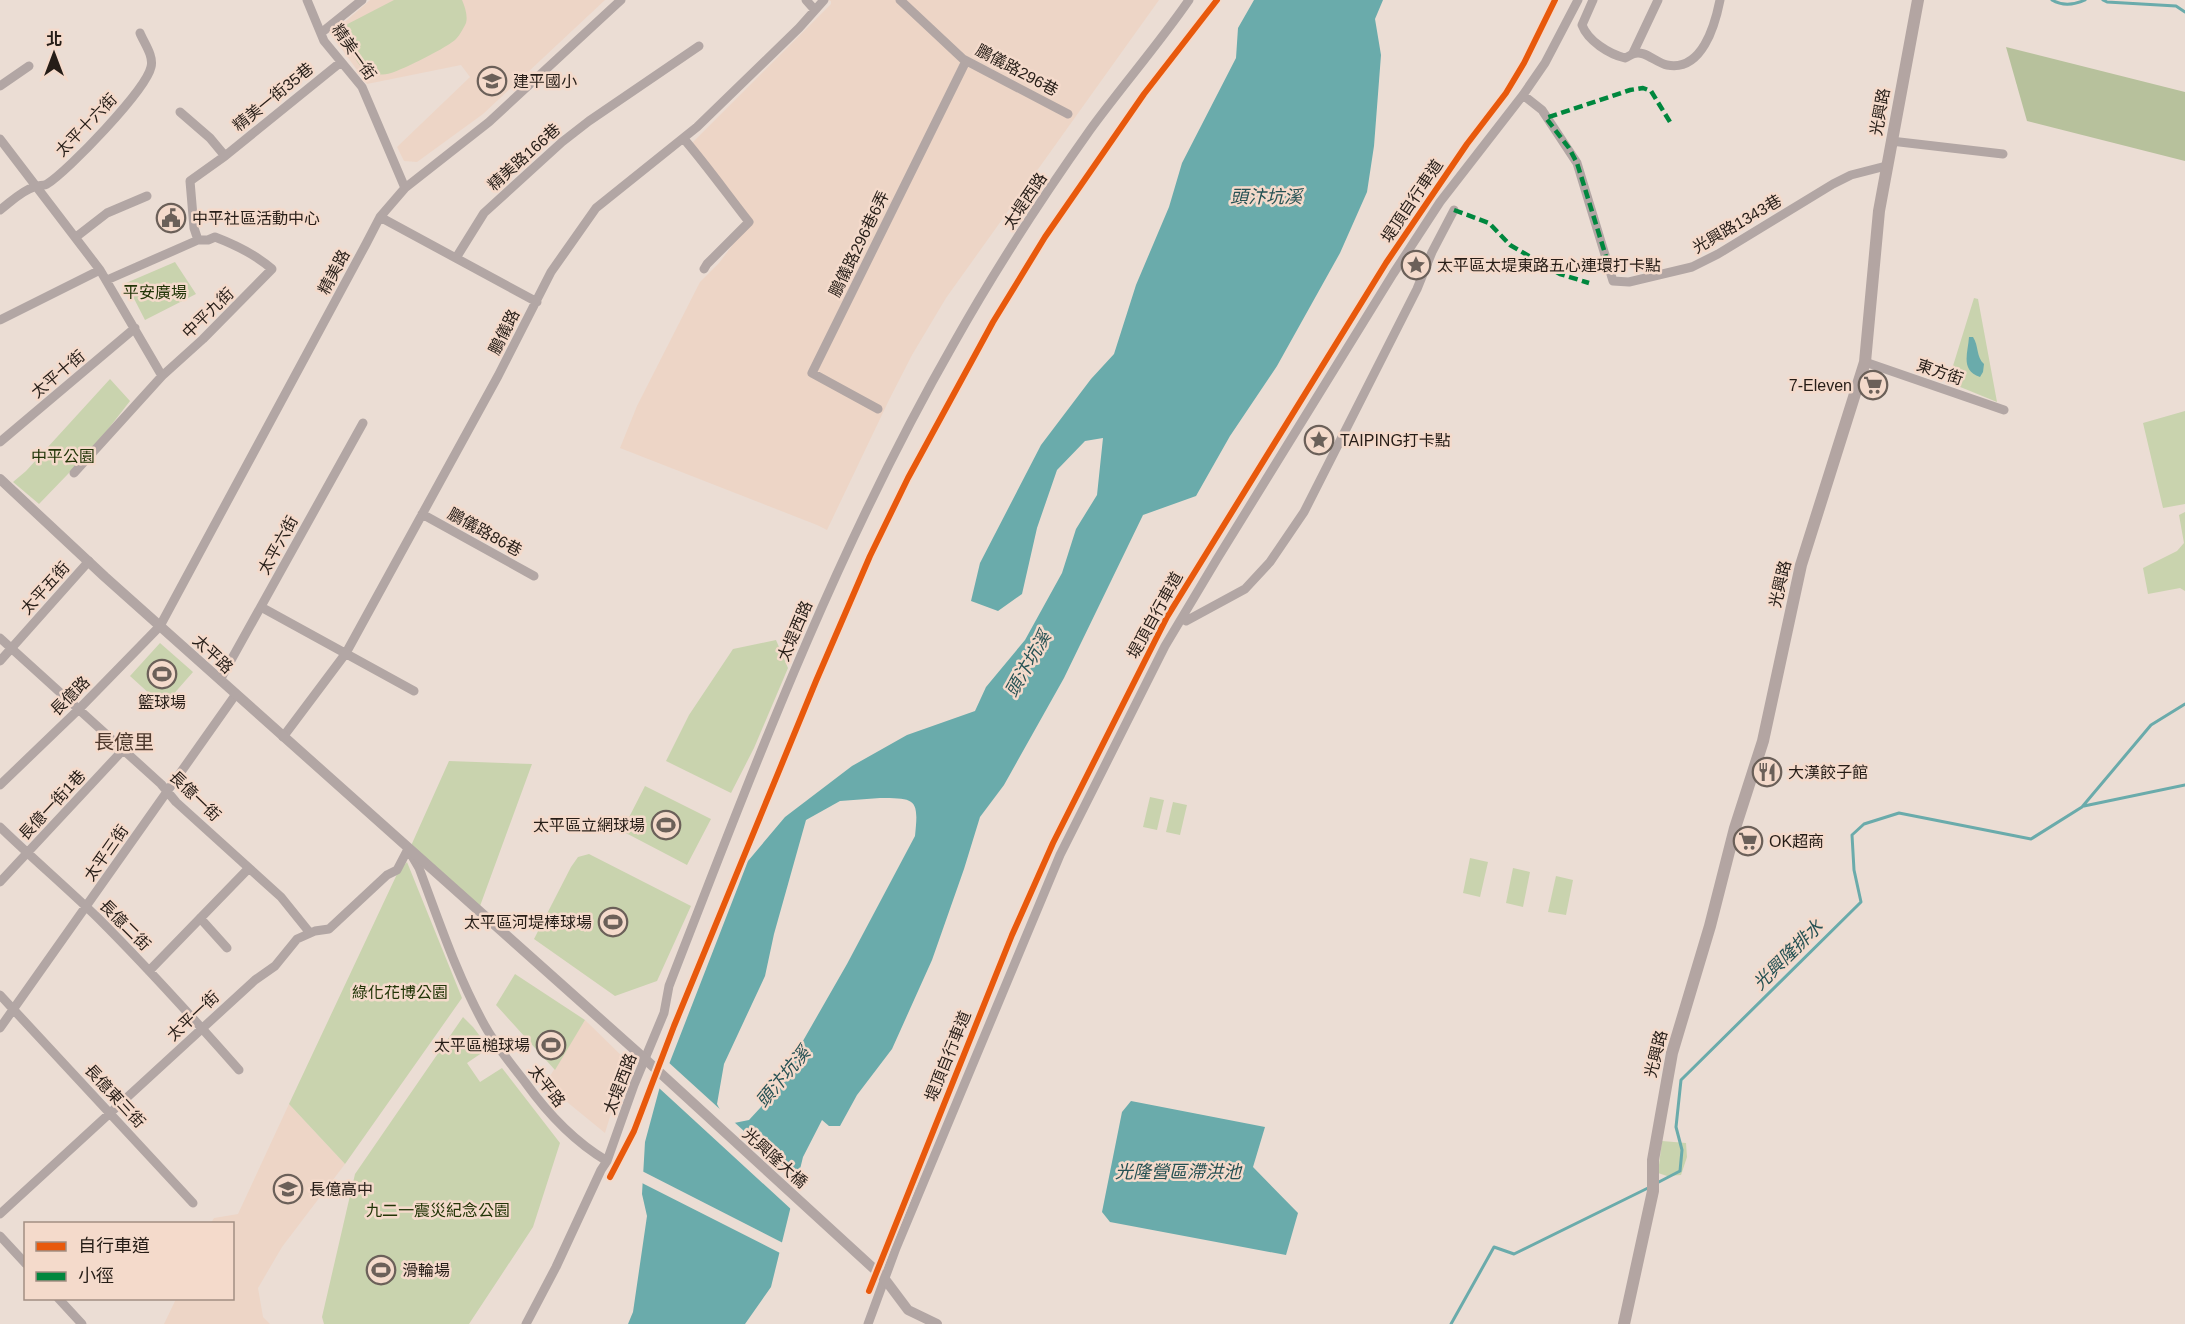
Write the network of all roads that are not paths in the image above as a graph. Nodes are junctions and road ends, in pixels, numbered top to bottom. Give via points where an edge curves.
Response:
1 (307, 0) edge
2 (362, 0) edge
3 (621, 0) edge
4 (806, 0) edge
5 (824, 0) edge
6 (900, 0) edge
7 (1189, 0) edge
8 (1578, 0) edge
9 (1593, 0) edge
10 (1658, 0) edge
11 (1720, 0) edge
12 (1918, 0) edge
13 (814, 9) junction
14 (140, 33) dead end
15 (321, 33) junction
16 (699, 46) dead end
17 (1633, 53) junction
18 (966, 61) junction
19 (341, 62) junction
20 (29, 66) dead end
21 (0, 86) edge
22 (1523, 95) junction
23 (180, 112) dead end
24 (1068, 114) dead end
25 (684, 138) junction
26 (0, 139) edge
27 (1891, 141) junction
28 (2003, 154) dead end
29 (225, 156) junction
30 (1886, 166) junction
31 (36, 186) junction
32 (405, 188) junction
33 (147, 196) dead end
34 (0, 210) edge
35 (1454, 210) dead end
36 (380, 218) junction
37 (76, 237) junction
38 (198, 240) junction
39 (456, 258) junction
40 (704, 269) dead end
41 (100, 270) junction
42 (107, 280) junction
43 (537, 302) junction
44 (0, 320) edge
45 (135, 328) junction
46 (1865, 362) junction
47 (162, 375) junction
48 (878, 409) dead end
49 (2004, 410) dead end
50 (363, 423) dead end
51 (0, 442) edge
52 (74, 473) dead end
53 (0, 479) edge
54 (422, 514) junction
55 (89, 561) junction
56 (534, 576) dead end
57 (261, 607) junction
58 (1186, 621) dead end
59 (160, 626) junction
60 (0, 639) edge
61 (11, 649) junction
62 (346, 653) junction
63 (0, 661) edge
64 (220, 680) junction
65 (414, 691) dead end
66 (236, 694) junction
67 (78, 710) junction
68 (283, 737) junction
69 (123, 750) junction
70 (0, 785) edge
71 (168, 792) junction
72 (0, 827) edge
73 (408, 849) junction
74 (27, 853) junction
75 (249, 868) junction
76 (0, 882) edge
77 (86, 908) junction
78 (200, 918) junction
79 (310, 933) junction
80 (227, 948) dead end
81 (149, 971) junction
82 (0, 995) edge
83 (14, 1009) junction
84 (0, 1028) edge
85 (202, 1028) junction
86 (645, 1059) junction
87 (239, 1070) dead end
88 (110, 1113) junction
89 (607, 1161) junction
90 (193, 1203) dead end
91 (0, 1214) edge
92 (0, 1236) edge
93 (24, 1262) edge
94 (884, 1278) junction
95 (59, 1300) edge
96 (82, 1324) edge
97 (526, 1324) edge
98 (868, 1324) edge
99 (936, 1324) edge
100 (1624, 1324) edge

1 - 15 street, 精美一街
2 - 15 street
3 - 32 street, 精美路 via 489,122
4 - 13 street
5 - 13 street, 鵬儀路
6 - 18 street, 鵬儀路296巷
7 - 86 street, 太堤西路 via 1090,130 1032,216 915,412 864,513 797,664 669,986 664,1013
8 - 22 street via 1545,63
9 - 17 street via 1582,25 1586,33 1611,54 1625,58
10 - 17 street
11 - 17 street via 1712,33 1686,63 1665,65
12 - 27 main road, 光興路
13 - 25 street, 鵬儀路
14 - 31 street, 太平十六街 via 151,57 146,79 124,109 70,164 46,185
15 - 19 street, 精美一街
16 - 39 street, 精美路166巷 via 562,142 484,213
18 - 24 street, 鵬儀路296巷
18 - 48 street, 鵬儀路296巷6弄 via 812,373
19 - 29 street, 精美一街35巷
19 - 32 street, 精美一街 via 362,87
20 - 21 street
22 - 30 street, 光興路1343巷 via 1542,110 1569,148 1613,280 1622,283 1692,267 1851,174
22 - 94 street via 1440,202 1393,274 1165,646 1060,855
23 - 29 street
25 - 40 street via 749,222
25 - 43 street, 鵬儀路 via 596,208 551,272
26 - 31 street
27 - 28 street
27 - 30 main road, 光興路
29 - 38 street, 精美一街35巷 via 190,181
30 - 46 main road, 光興路
31 - 34 street, 太平十六街
31 - 37 street
32 - 36 street, 精美路
33 - 37 street via 107,213
35 - 58 street via 1304,512 1270,562 1245,589
36 - 39 street
36 - 59 street, 精美路
37 - 41 street
38 - 42 street
38 - 47 street, 中平九街 via 215,237 235,244 272,270
39 - 43 street
41 - 42 street
41 - 44 street
42 - 45 street
43 - 54 street, 鵬儀路
45 - 47 street
45 - 51 street, 太平十街
46 - 49 street, 東方街
46 - 100 main road, 光興路 via 1801,565 1763,741 1672,1053 1655,1149 1653,1191
47 - 52 street, 中平九街
50 - 57 street, 太平六街
53 - 55 street, 太平路
54 - 56 street, 鵬儀路86巷
54 - 62 street, 鵬儀路
55 - 59 street, 太平路
55 - 61 street, 太平五街
57 - 62 street
57 - 64 street, 太平六街
59 - 64 street, 太平路
59 - 67 street, 長億路
60 - 61 street, 長億一街
61 - 63 street, 太平五街
61 - 67 street, 長億一街
62 - 65 street
62 - 68 street, 鵬儀路
64 - 66 street, 太平路
66 - 68 street, 太平路
66 - 71 street, 太平三街
67 - 69 street, 長億一街
67 - 70 street, 長億路
68 - 73 street, 太平路
69 - 71 street, 長億一街
69 - 74 street, 長億一街1巷
71 - 75 street, 長億一街
71 - 77 street, 太平三街
72 - 74 street, 長億二街
73 - 79 street, 太平一街 via 397,870 343,918 329,929
73 - 86 street, 太平路
73 - 89 street, 太平路 via 465,988 486,1028 544,1108 572,1136
74 - 76 street, 長億一街1巷
74 - 77 street, 長億二街
75 - 78 street
75 - 79 street, 長億一街 via 281,897
77 - 81 street, 長億二街
77 - 83 street, 太平三街
78 - 80 street
78 - 81 street
79 - 85 street, 太平一街 via 297,939 275,966
81 - 85 street, 長億二街
82 - 83 street, 長億東三街
83 - 84 street, 太平三街
83 - 88 street, 長億東三街
85 - 87 street, 長億二街
85 - 88 street, 太平一街
86 - 89 street, 太堤西路
86 - 94 street, 光興隆大橋
88 - 90 street, 長億東三街
88 - 91 street, 太平一街
89 - 97 street, 太堤西路
92 - 93 street
94 - 98 street
94 - 99 street, 光興隆大橋 via 908,1310
95 - 96 street

